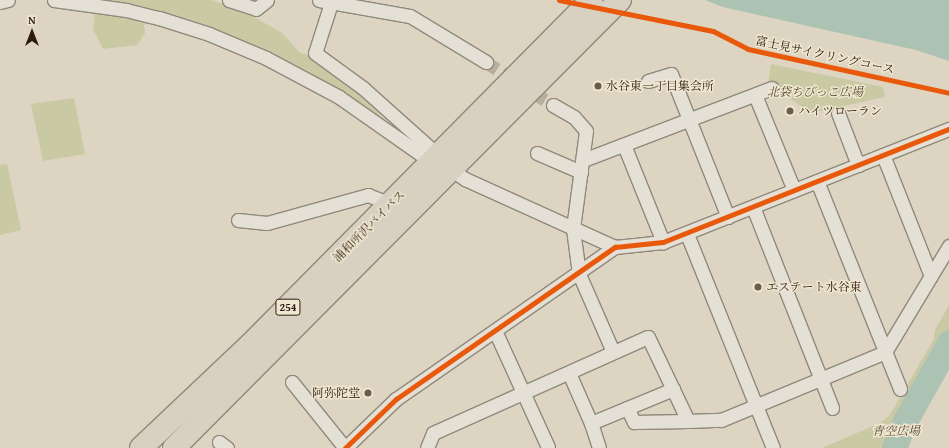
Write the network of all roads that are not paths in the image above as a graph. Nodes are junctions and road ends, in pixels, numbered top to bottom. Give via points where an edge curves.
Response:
1 (8, 0) edge
2 (54, 0) edge
3 (229, 0) edge
4 (267, 0) edge
5 (592, 0) edge
6 (620, 0) edge
7 (325, 1) edge
8 (0, 2) edge
9 (486, 62) tunnel mouth
10 (648, 80) dead end
11 (772, 88) dead end
12 (755, 95) junction
13 (553, 104) tunnel mouth
14 (838, 113) dead end
15 (690, 119) junction
16 (949, 130) edge
17 (624, 145) junction
18 (537, 153) dead end
19 (883, 155) junction
20 (441, 162) junction
21 (858, 165) junction
22 (582, 166) junction
23 (817, 181) junction
24 (794, 190) junction
25 (390, 204) junction
26 (753, 207) junction
27 (728, 217) junction
28 (238, 220) dead end
29 (573, 229) junction
30 (687, 234) junction
31 (663, 242) junction
32 (949, 246) edge
33 (615, 247) junction
34 (579, 274) junction
35 (931, 276) junction
36 (496, 333) junction
37 (613, 352) junction
38 (885, 352) junction
39 (569, 372) junction
40 (820, 379) junction
41 (292, 382) dead end
42 (673, 389) junction
43 (900, 389) dead end
44 (523, 393) junction
45 (756, 405) junction
46 (627, 408) junction
47 (832, 408) dead end
48 (688, 421) junction
49 (591, 423) junction
50 (348, 447) edge
51 (548, 447) edge
52 (599, 447) edge
53 (141, 448) edge
54 (174, 448) edge
55 (427, 448) edge
56 (772, 448) edge

1 - 8 street
2 - 20 street via 126,10 209,34 266,58 339,98
3 - 4 street via 256,9
5 - 20 highway, 浦和所沢バイパス / 254
6 - 20 highway, 浦和所沢バイパス / 254 via 592,29
7 - 9 street via 410,16
7 - 20 street via 315,53 363,88
10 - 15 street via 671,74
11 - 12 street
12 - 15 street
12 - 24 street
13 - 22 street via 582,123 586,131
14 - 21 street
15 - 17 street
15 - 27 street
16 - 19 street
17 - 22 street
17 - 31 street
18 - 22 street
19 - 21 street
19 - 35 street
20 - 25 highway, 浦和所沢バイパス / 254
20 - 29 street via 466,179
20 - 54 highway, 浦和所沢バイパス / 254
21 - 23 street
22 - 29 street
23 - 24 street
23 - 38 street
24 - 26 street
25 - 28 street via 368,195 267,223
25 - 53 highway, 浦和所沢バイパス / 254 via 250,344
26 - 27 street
26 - 40 street
27 - 30 street
29 - 33 street
29 - 34 street
30 - 31 street
30 - 45 street
31 - 33 street
32 - 35 street
33 - 34 street
34 - 36 street
34 - 37 street
35 - 38 street
36 - 44 street
36 - 50 street via 396,399
37 - 39 street
37 - 42 street via 648,337
38 - 40 street
38 - 43 street
39 - 44 street
39 - 49 street
40 - 45 street
40 - 47 street
41 - 50 street
42 - 46 street
42 - 48 street
44 - 51 street
44 - 55 street via 433,433
45 - 48 street via 721,420
45 - 56 street
46 - 48 street via 634,422
46 - 49 street
49 - 52 street

